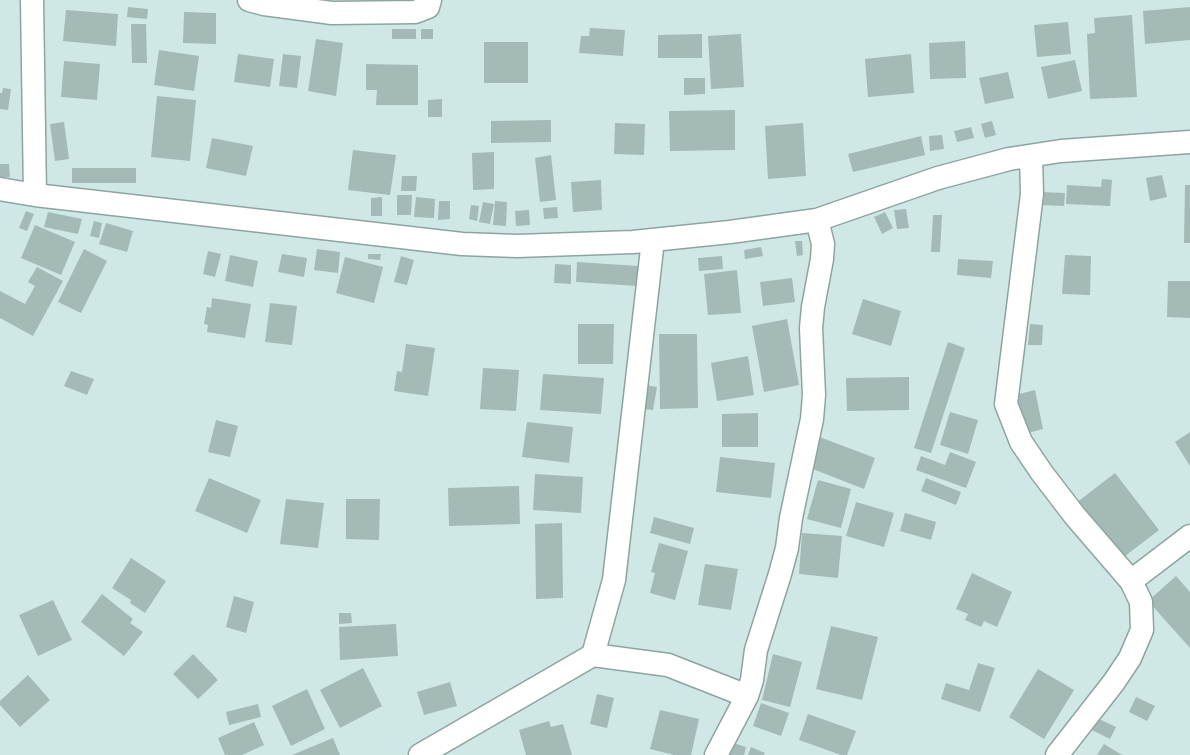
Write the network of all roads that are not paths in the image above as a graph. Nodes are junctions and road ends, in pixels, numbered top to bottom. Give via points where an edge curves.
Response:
1 (32, 0) edge
2 (249, 0) edge
3 (430, 0) edge
4 (1190, 142) edge
5 (1031, 156) junction
6 (0, 189) edge
7 (35, 195) junction
8 (817, 220) junction
9 (653, 240) junction
10 (1190, 536) edge
11 (1131, 581) junction
12 (593, 655) junction
13 (747, 696) junction
14 (420, 755) edge
15 (716, 755) edge
16 (1057, 755) edge

1 - 7 street
2 - 3 street via 332,13 415,12 428,7
4 - 5 street
5 - 8 street via 938,178
5 - 11 street via 1032,194 1006,404 1021,442 1042,473
6 - 7 street
7 - 9 street via 462,244 517,246
8 - 9 street
8 - 13 street via 823,244 811,328 812,418 787,548 756,650
9 - 12 street via 614,580
10 - 11 street
11 - 16 street via 1141,602 1142,630 1130,658 1114,682
12 - 13 street via 668,665
12 - 14 street
13 - 15 street

